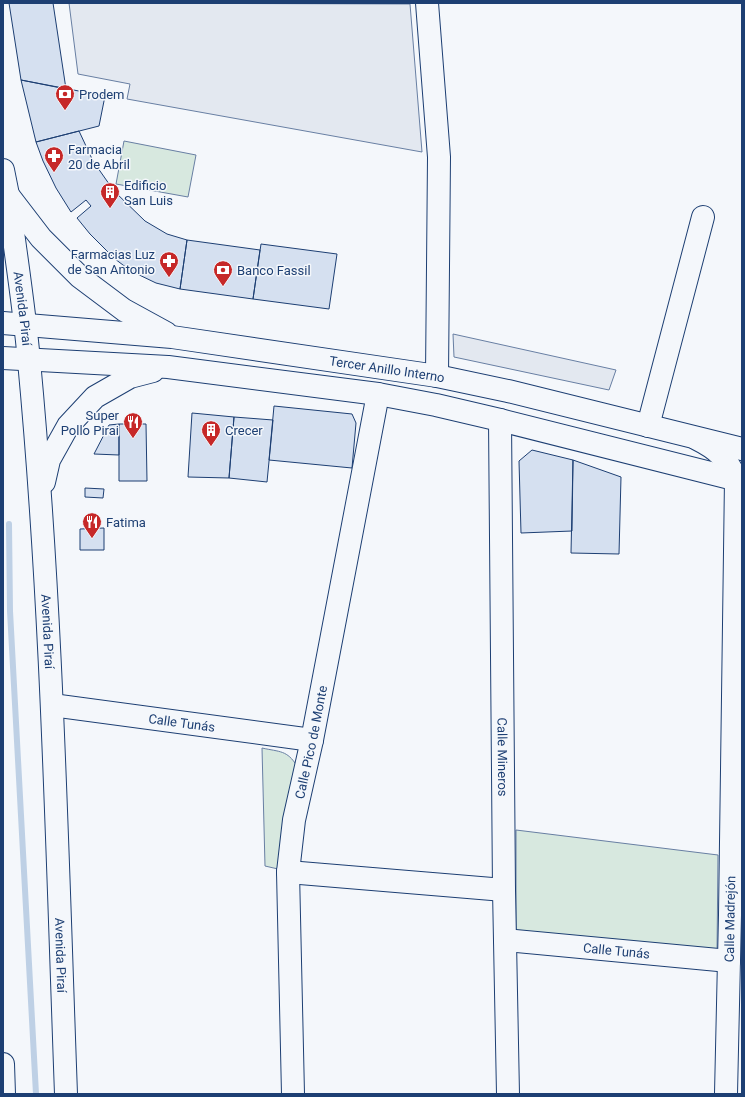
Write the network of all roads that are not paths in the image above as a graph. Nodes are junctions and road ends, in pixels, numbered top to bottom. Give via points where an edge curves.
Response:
1 (427, 3) edge
2 (3, 170) edge
3 (8, 195) junction
4 (703, 217) dead end
5 (3, 323) edge
6 (25, 325) junction
7 (172, 337) junction
8 (3, 358) edge
9 (29, 359) junction
10 (168, 367) junction
11 (437, 376) junction
12 (508, 391) junction
13 (378, 394) junction
14 (436, 405) junction
15 (500, 420) junction
16 (648, 426) junction
17 (694, 437) junction
18 (742, 449) edge
19 (740, 478) edge
20 (40, 499) junction
21 (52, 705) junction
22 (312, 740) junction
23 (288, 872) junction
24 (504, 890) junction
25 (736, 916) edge
26 (505, 940) junction
27 (729, 961) junction
28 (3, 1064) edge
29 (4, 1094) edge
30 (66, 1094) edge
31 (293, 1094) edge
32 (508, 1094) edge
33 (726, 1094) edge

1 - 11 street via 439,157
2 - 3 street, Avenida Piraí
3 - 6 street, Avenida Piraí
3 - 7 street via 41,238 80,277 124,310
4 - 16 street
5 - 6 street, Tercer Anillo Interno
6 - 7 street, Tercer Anillo Interno
6 - 9 street, Avenida Piraí
7 - 11 street, Tercer Anillo Interno
8 - 9 street, Tercer Anillo Interno
9 - 10 street, Tercer Anillo Interno
9 - 20 street, Avenida Piraí
10 - 13 street, Tercer Anillo Interno
10 - 20 street via 130,377 96,397 68,426 49,460
11 - 12 street, Tercer Anillo Interno
12 - 14 street via 508,403 503,406 487,408
12 - 16 street, Tercer Anillo Interno
13 - 14 street, Tercer Anillo Interno
13 - 22 street, Calle Pico de Monte
14 - 15 street, Tercer Anillo Interno
15 - 19 street, Tercer Anillo Interno
15 - 24 street, Calle Mineros
16 - 17 street, Tercer Anillo Interno
17 - 18 street, Tercer Anillo Interno
17 - 19 street, Calle Madrejón via 721,454
19 - 25 street, Calle Madrejón
20 - 21 street, Avenida Piraí
21 - 22 street, Calle Tunás
21 - 30 street, Avenida Piraí
22 - 23 street, Calle Pico de Monte via 294,820
23 - 24 street
23 - 31 street, Calle Pico de Monte
24 - 26 street, Calle Mineros
25 - 27 street, Calle Madrejón
26 - 27 street, Calle Tunás
26 - 32 street, Calle Mineros
27 - 33 street, Calle Madrejón
28 - 29 street

